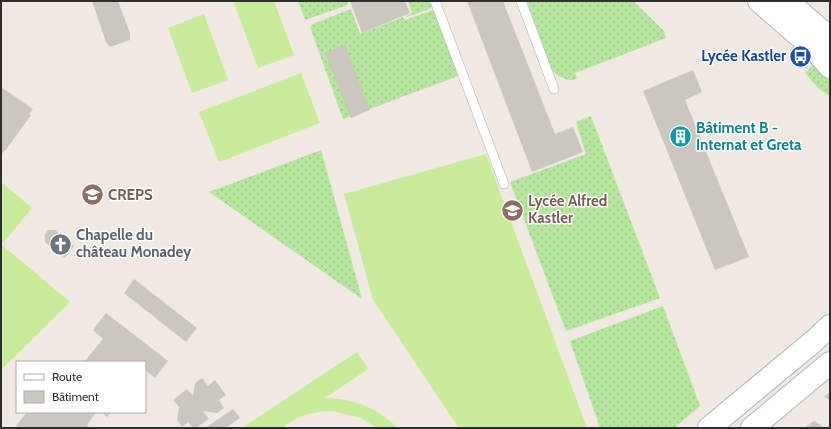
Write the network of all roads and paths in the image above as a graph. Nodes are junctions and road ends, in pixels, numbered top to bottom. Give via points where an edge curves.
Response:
1 (435, 1) edge
2 (521, 1) edge
3 (759, 1) edge
4 (787, 1) edge
5 (830, 40) edge
6 (830, 67) edge
7 (554, 89) dead end
8 (504, 184) dead end
9 (830, 326) edge
10 (830, 363) edge
11 (709, 428) edge
12 (752, 428) edge

1 - 8 lane
2 - 7 lane
3 - 6 main road via 812,47
4 - 5 main road
9 - 11 main road
10 - 12 main road

